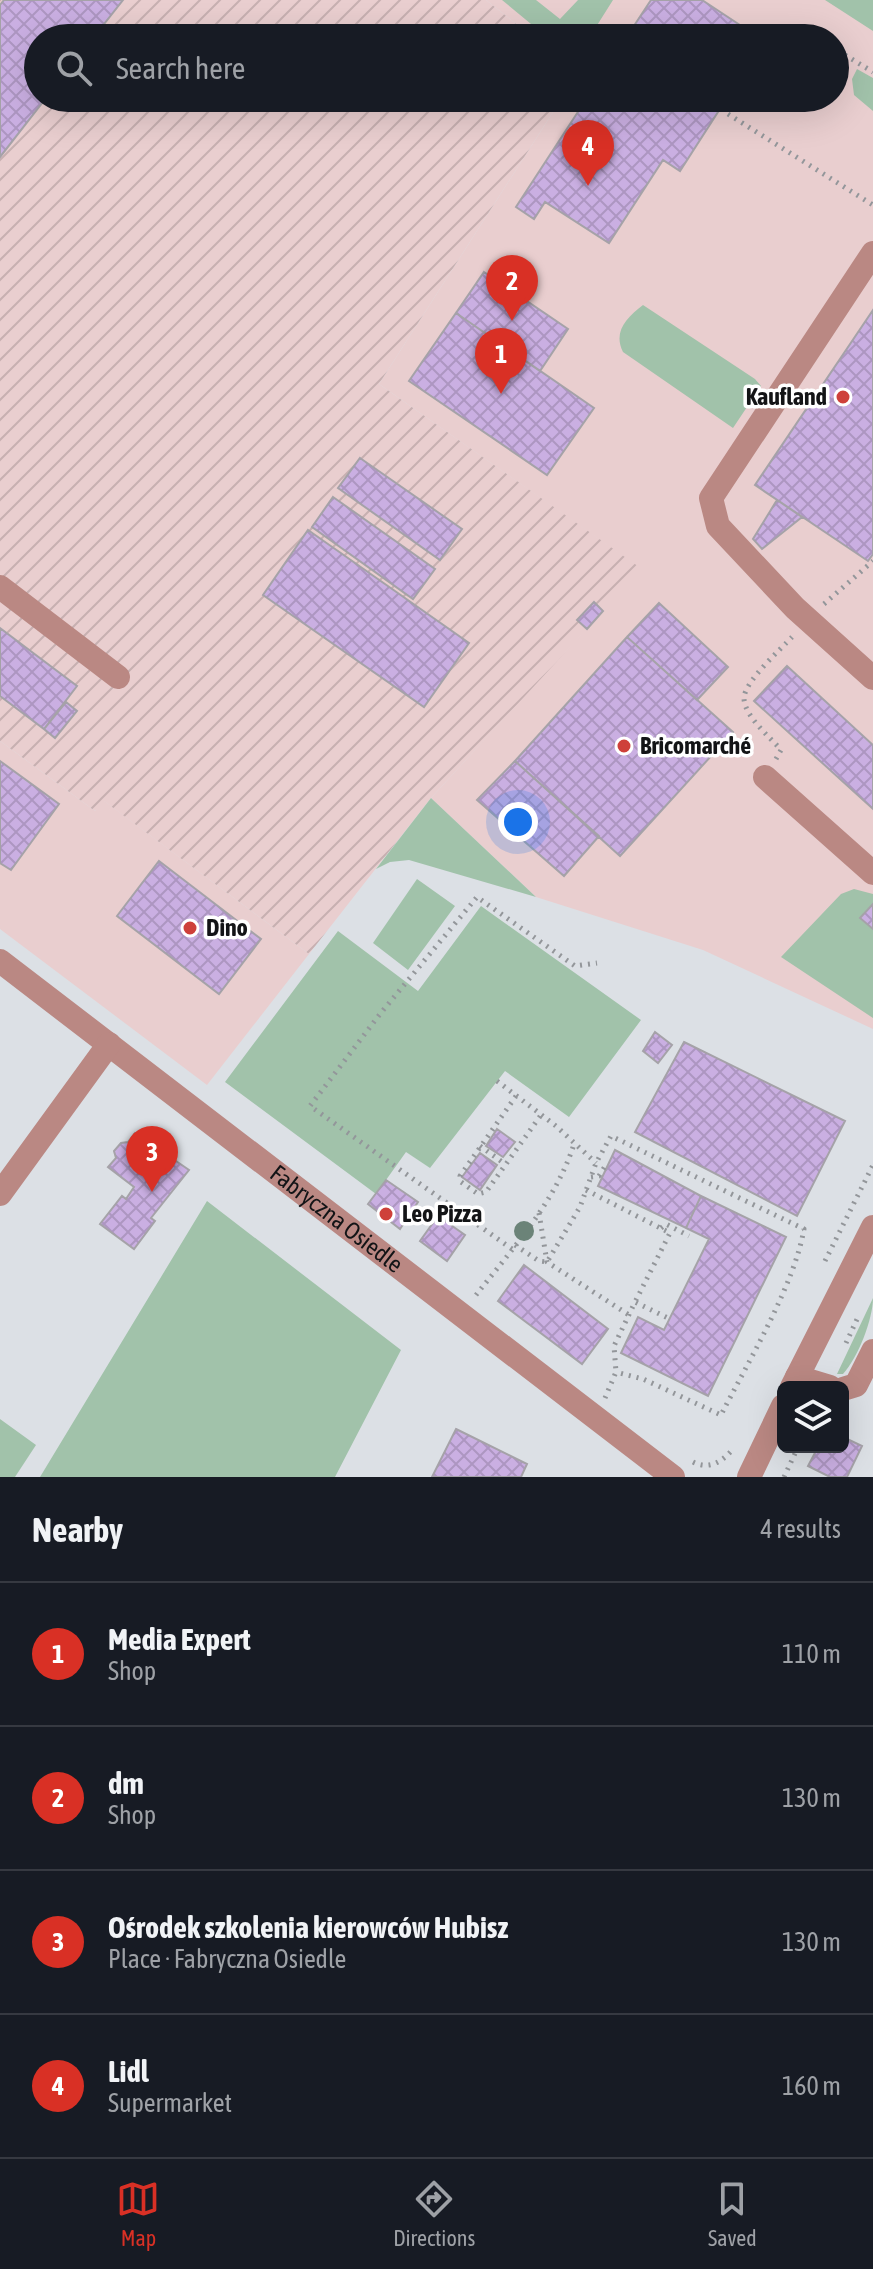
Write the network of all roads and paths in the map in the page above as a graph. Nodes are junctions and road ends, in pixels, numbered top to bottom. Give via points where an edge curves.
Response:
1 (849, 57) edge
2 (873, 72) edge
3 (728, 114) dead end
4 (873, 205) edge
5 (873, 253) edge
6 (873, 561) edge
7 (0, 587) edge
8 (807, 618) junction
9 (118, 677) dead end
10 (873, 678) edge
11 (765, 777) joint
12 (873, 873) edge
13 (0, 961) edge
14 (597, 963) dead end
15 (109, 1044) junction
16 (497, 1081) dead end
17 (516, 1096) junction
18 (541, 1115) junction
19 (574, 1144) junction
20 (480, 1146) junction
21 (596, 1163) junction
22 (607, 1163) dead end
23 (505, 1164) junction
24 (590, 1177) junction
25 (586, 1190) junction
26 (0, 1194) edge
27 (539, 1212) junction
28 (873, 1227) edge
29 (661, 1228) junction
30 (689, 1236) dead end
31 (514, 1247) junction
32 (547, 1262) junction
33 (476, 1295) dead end
34 (635, 1302) junction
35 (860, 1314) dead end
36 (629, 1315) junction
37 (670, 1319) dead end
38 (873, 1351) edge
39 (616, 1372) junction
40 (796, 1381) edge
41 (835, 1381) edge
42 (849, 1386) edge
43 (605, 1399) dead end
44 (777, 1419) edge
45 (739, 1437) dead end
46 (795, 1453) edge
47 (681, 1468) edge
48 (749, 1477) edge
49 (784, 1477) edge

1 - 2 path
3 - 4 path
5 - 8 street via 711,498 718,526
6 - 8 path
7 - 9 street
8 - 10 street
8 - 11 path via 750,682 744,698 749,713 781,750
11 - 12 street
13 - 15 street, Fabryczna Osiedle
14 - 31 path via 575,966 477,897 310,1106
15 - 26 street
15 - 47 street, Fabryczna Osiedle
16 - 17 path
17 - 18 path
17 - 20 path
18 - 19 path
18 - 23 path
19 - 21 path
19 - 27 path via 566,1169
20 - 23 path
20 - 23 path via 461,1182 478,1194 486,1192
21 - 24 path
21 - 39 path via 611,1136 804,1229 779,1299 721,1415
22 - 24 path via 599,1176
24 - 25 path
25 - 29 path
25 - 32 path
27 - 31 path
27 - 32 path
28 - 40 street
29 - 30 path via 666,1224
29 - 34 path via 670,1233
31 - 32 path
31 - 33 path
32 - 36 path
34 - 36 path
34 - 37 path
35 - 41 path
36 - 39 path via 614,1346
38 - 42 street via 856,1385
39 - 43 path
44 - 48 street
45 - 47 path via 716,1464
46 - 49 path

